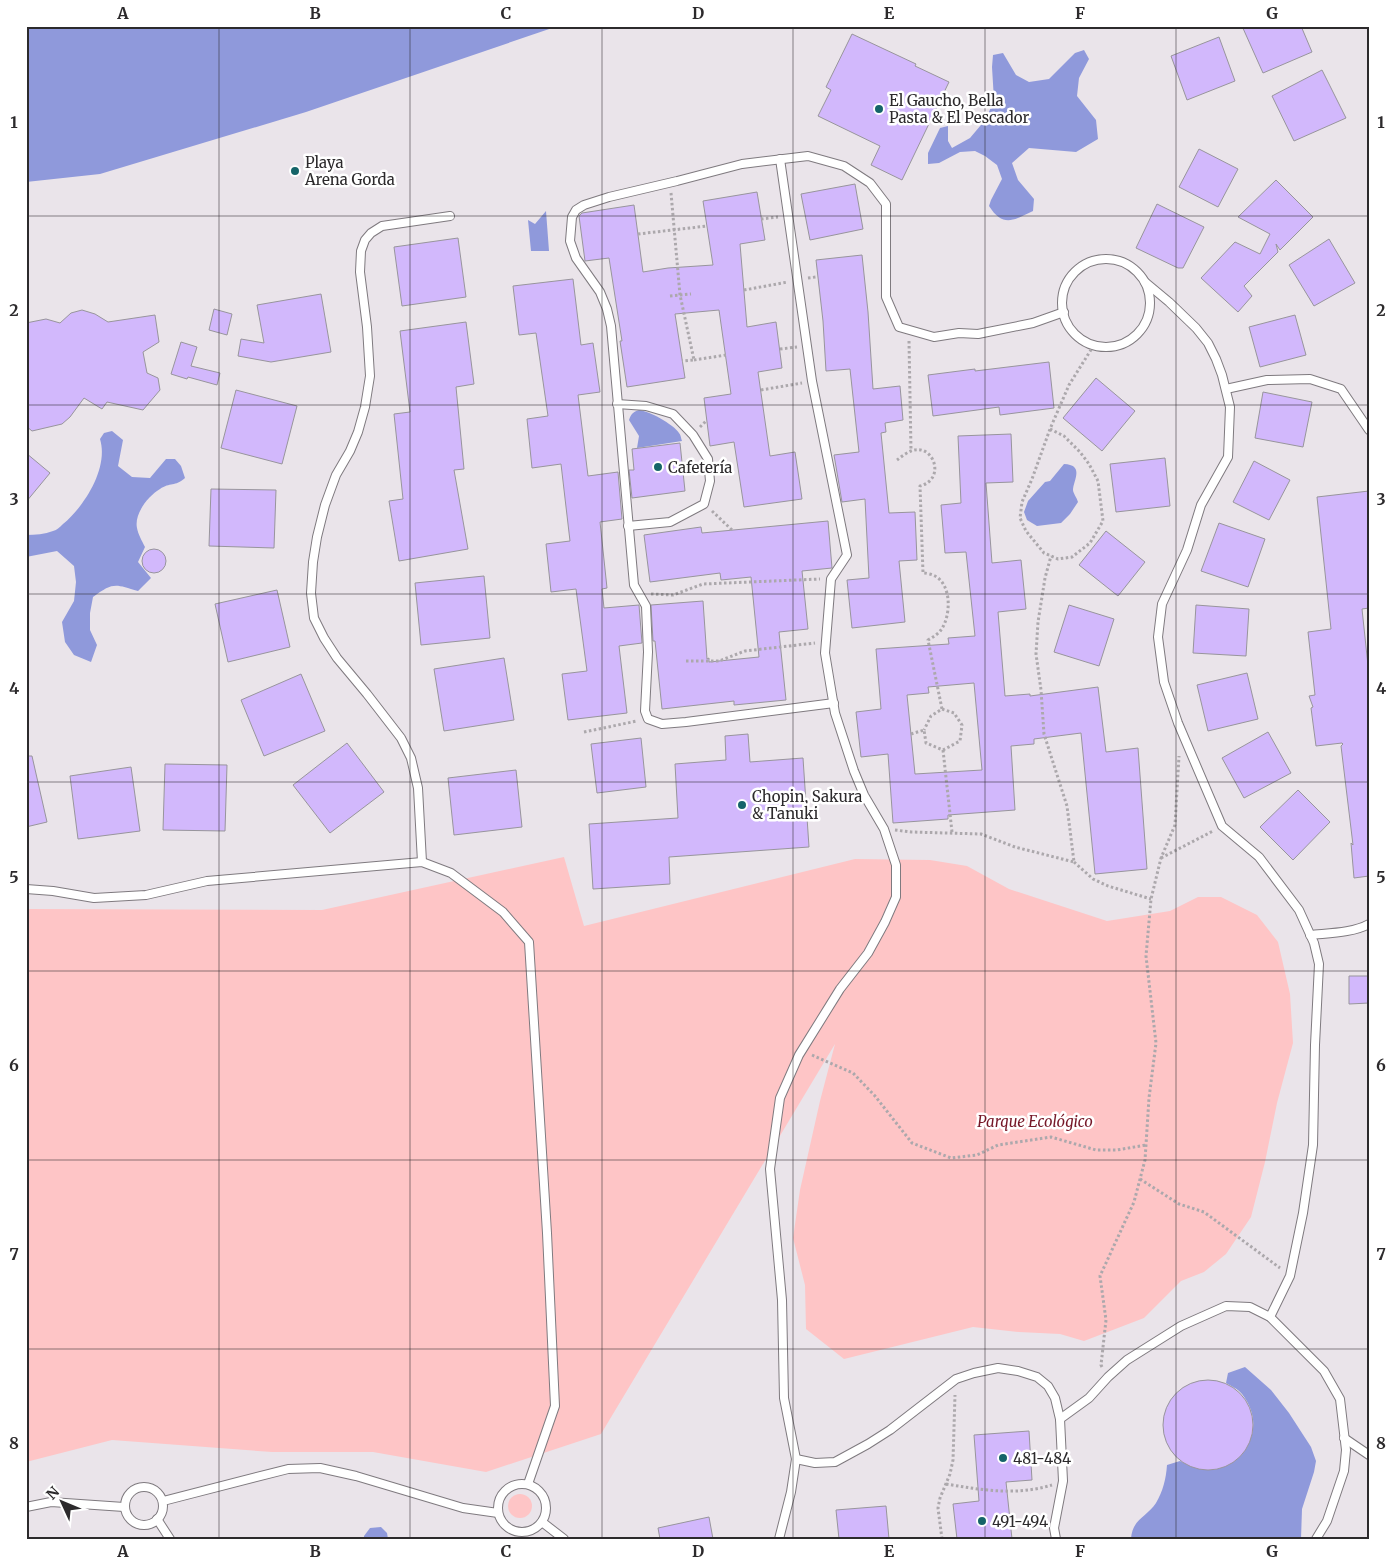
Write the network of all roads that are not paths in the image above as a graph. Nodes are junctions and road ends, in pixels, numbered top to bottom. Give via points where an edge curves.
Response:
1 (780, 159) junction
2 (450, 216) dead end
3 (1145, 282) junction
4 (1064, 312) junction
5 (1226, 389) junction
6 (617, 404) junction
7 (1369, 430) edge
8 (628, 526) junction
9 (834, 703) junction
10 (422, 862) junction
11 (26, 889) edge
12 (1369, 924) edge
13 (1310, 935) junction
14 (1270, 1317) junction
15 (1060, 1419) junction
16 (1344, 1438) junction
17 (1369, 1455) edge
18 (796, 1459) junction
19 (528, 1484) junction
20 (162, 1501) junction
21 (26, 1507) edge
22 (124, 1507) junction
23 (498, 1513) junction
24 (158, 1520) junction
25 (542, 1522) junction
26 (170, 1539) edge
27 (564, 1539) edge
28 (779, 1539) edge
29 (1056, 1539) edge
30 (1316, 1539) edge

1 - 4 lane via 808,156 844,166 870,184 886,204 886,298 899,327 934,337 978,334 1033,323
1 - 6 lane via 742,164 609,197 576,210 572,217 570,241 576,258 600,292 607,309
1 - 9 lane via 812,381 847,555 831,579 825,654
2 - 10 lane via 382,226 371,233 360,251 370,376 358,432 325,505 317,537 311,592 314,618 324,638 401,738 411,758 418,788
3 - 4 lane via 1124,262 1105,259 1087,264 1067,284
3 - 4 lane via 1150,310 1147,319 1136,335 1118,345 1094,345 1078,336
3 - 5 lane via 1196,328 1216,359
5 - 7 lane via 1267,380 1310,379 1341,389
5 - 13 lane via 1230,407 1228,457 1201,505 1186,550 1162,604 1158,637 1164,682 1222,826 1259,857 1299,910
6 - 8 lane
6 - 8 lane via 646,406 672,414 693,435 708,459 710,481 704,504 670,522
8 - 9 lane via 634,585 646,606 648,652 644,712 648,719 662,724 686,722
9 - 18 lane via 854,771 884,829 896,865 896,897 868,953 840,989 799,1055 780,1098 770,1169 782,1300 784,1398
10 - 11 lane via 207,881 137,896 94,898
10 - 19 lane via 451,873 503,912 529,942 555,1406
12 - 13 lane
13 - 14 lane via 1319,964 1313,1145 1290,1276
14 - 15 lane via 1250,1307 1226,1306 1182,1326 1127,1360 1089,1398
14 - 16 lane via 1324,1371 1340,1399
15 - 18 lane via 1055,1398 1038,1377 998,1368 956,1378 890,1430 835,1462
15 - 29 lane via 1063,1481 1054,1528
16 - 17 lane
16 - 30 lane via 1344,1471 1327,1521
18 - 28 lane
19 - 23 lane via 512,1485 505,1490 500,1497
19 - 25 lane via 536,1487 545,1500
20 - 22 lane via 155,1490 143,1486 131,1490
20 - 23 lane via 288,1469 320,1468 463,1508
20 - 24 lane
21 - 22 lane via 52,1502
22 - 24 lane via 129,1519 140,1525
23 - 25 lane via 501,1521 513,1531 529,1531
24 - 26 lane
25 - 27 lane

